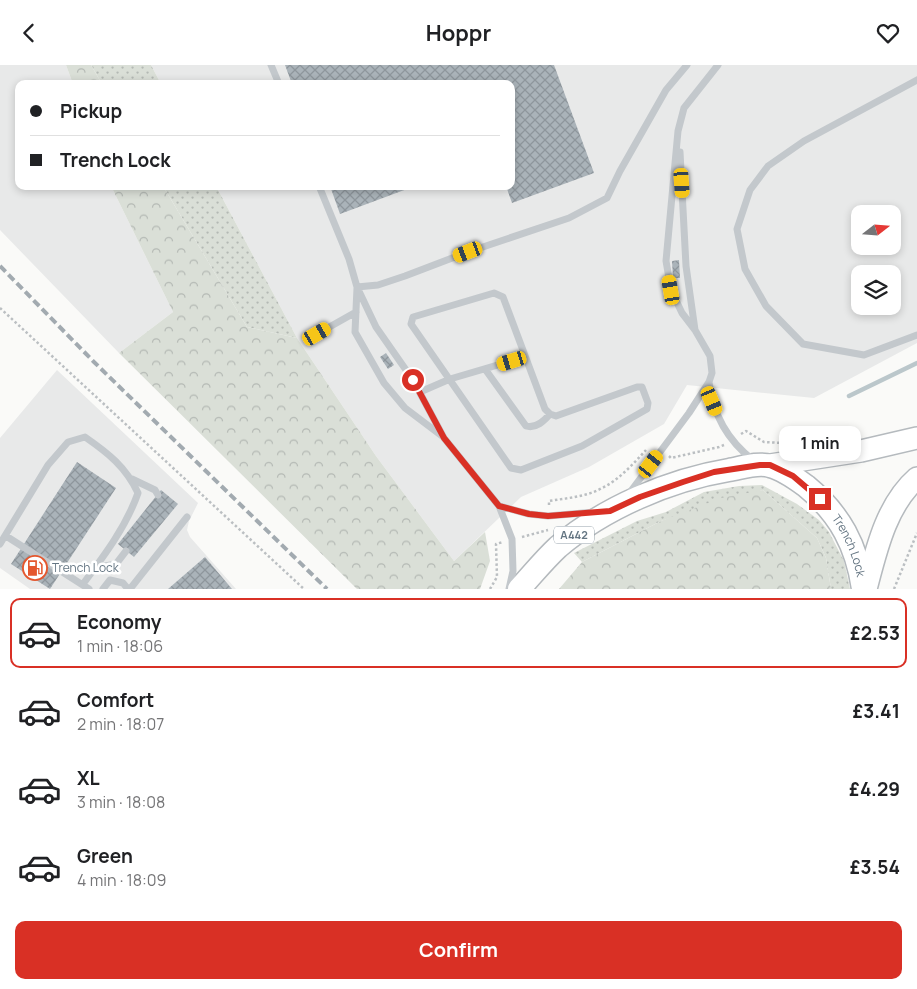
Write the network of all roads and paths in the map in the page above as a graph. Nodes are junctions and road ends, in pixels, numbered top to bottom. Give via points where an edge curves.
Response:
1 (271, 65) edge
2 (687, 65) edge
3 (718, 65) edge
4 (277, 80) edge
5 (917, 80) edge
6 (678, 131) junction
7 (321, 190) edge
8 (357, 287) junction
9 (0, 309) edge
10 (356, 312) junction
11 (695, 331) junction
12 (317, 334) dead end
13 (917, 335) edge
14 (525, 357) junction
15 (485, 369) junction
16 (450, 379) junction
17 (710, 382) junction
18 (420, 392) junction
19 (550, 414) junction
20 (444, 438) junction
21 (917, 439) edge
22 (764, 465) junction
23 (917, 478) edge
24 (131, 479) junction
25 (158, 495) dead end
26 (499, 506) junction
27 (615, 508) junction
28 (187, 517) dead end
29 (917, 533) edge
30 (6, 536) junction
31 (0, 544) edge
32 (126, 551) dead end
33 (94, 569) junction
34 (86, 587) edge
35 (103, 589) edge
36 (129, 589) edge
37 (304, 589) edge
38 (509, 589) edge
39 (519, 589) edge
40 (865, 589) edge
41 (894, 589) edge

1 - 4 lane
2 - 8 lane via 666,90 607,198 569,218 378,285
3 - 6 lane via 684,108
5 - 13 lane via 804,141 768,165 750,190 737,229 744,269 766,306 803,344 864,355
6 - 11 lane via 686,266
6 - 11 lane via 666,261 671,290
7 - 8 lane
8 - 10 lane
8 - 18 lane via 376,327
9 - 37 path
10 - 12 lane
10 - 20 lane via 355,332 384,383 405,408
11 - 17 lane via 710,356
14 - 15 lane
14 - 16 lane via 503,297 494,293 413,317 411,324
14 - 19 lane via 545,409
15 - 16 lane
15 - 19 lane via 526,425 538,425
16 - 18 lane
16 - 19 lane via 510,468 521,470 582,446 646,409 648,403 642,387 637,387 556,417
17 - 22 lane via 712,401 726,432 743,452
17 - 27 lane
18 - 20 lane
20 - 26 lane
21 - 22 main road, A442
22 - 27 highway, A442 via 714,472
22 - 40 highway, Trench Lock via 793,476 831,510 848,536
23 - 40 main road via 900,497 888,520
24 - 25 lane
24 - 30 lane via 109,453 85,437 68,442 48,465
24 - 33 lane via 138,493 132,509
26 - 27 lane via 548,516
26 - 38 lane via 512,539 513,571
27 - 39 highway, A442 via 559,547
28 - 36 lane
29 - 41 path
30 - 31 lane
30 - 34 lane
32 - 33 lane via 116,564
33 - 34 lane
35 - 36 lane via 110,580 123,583

